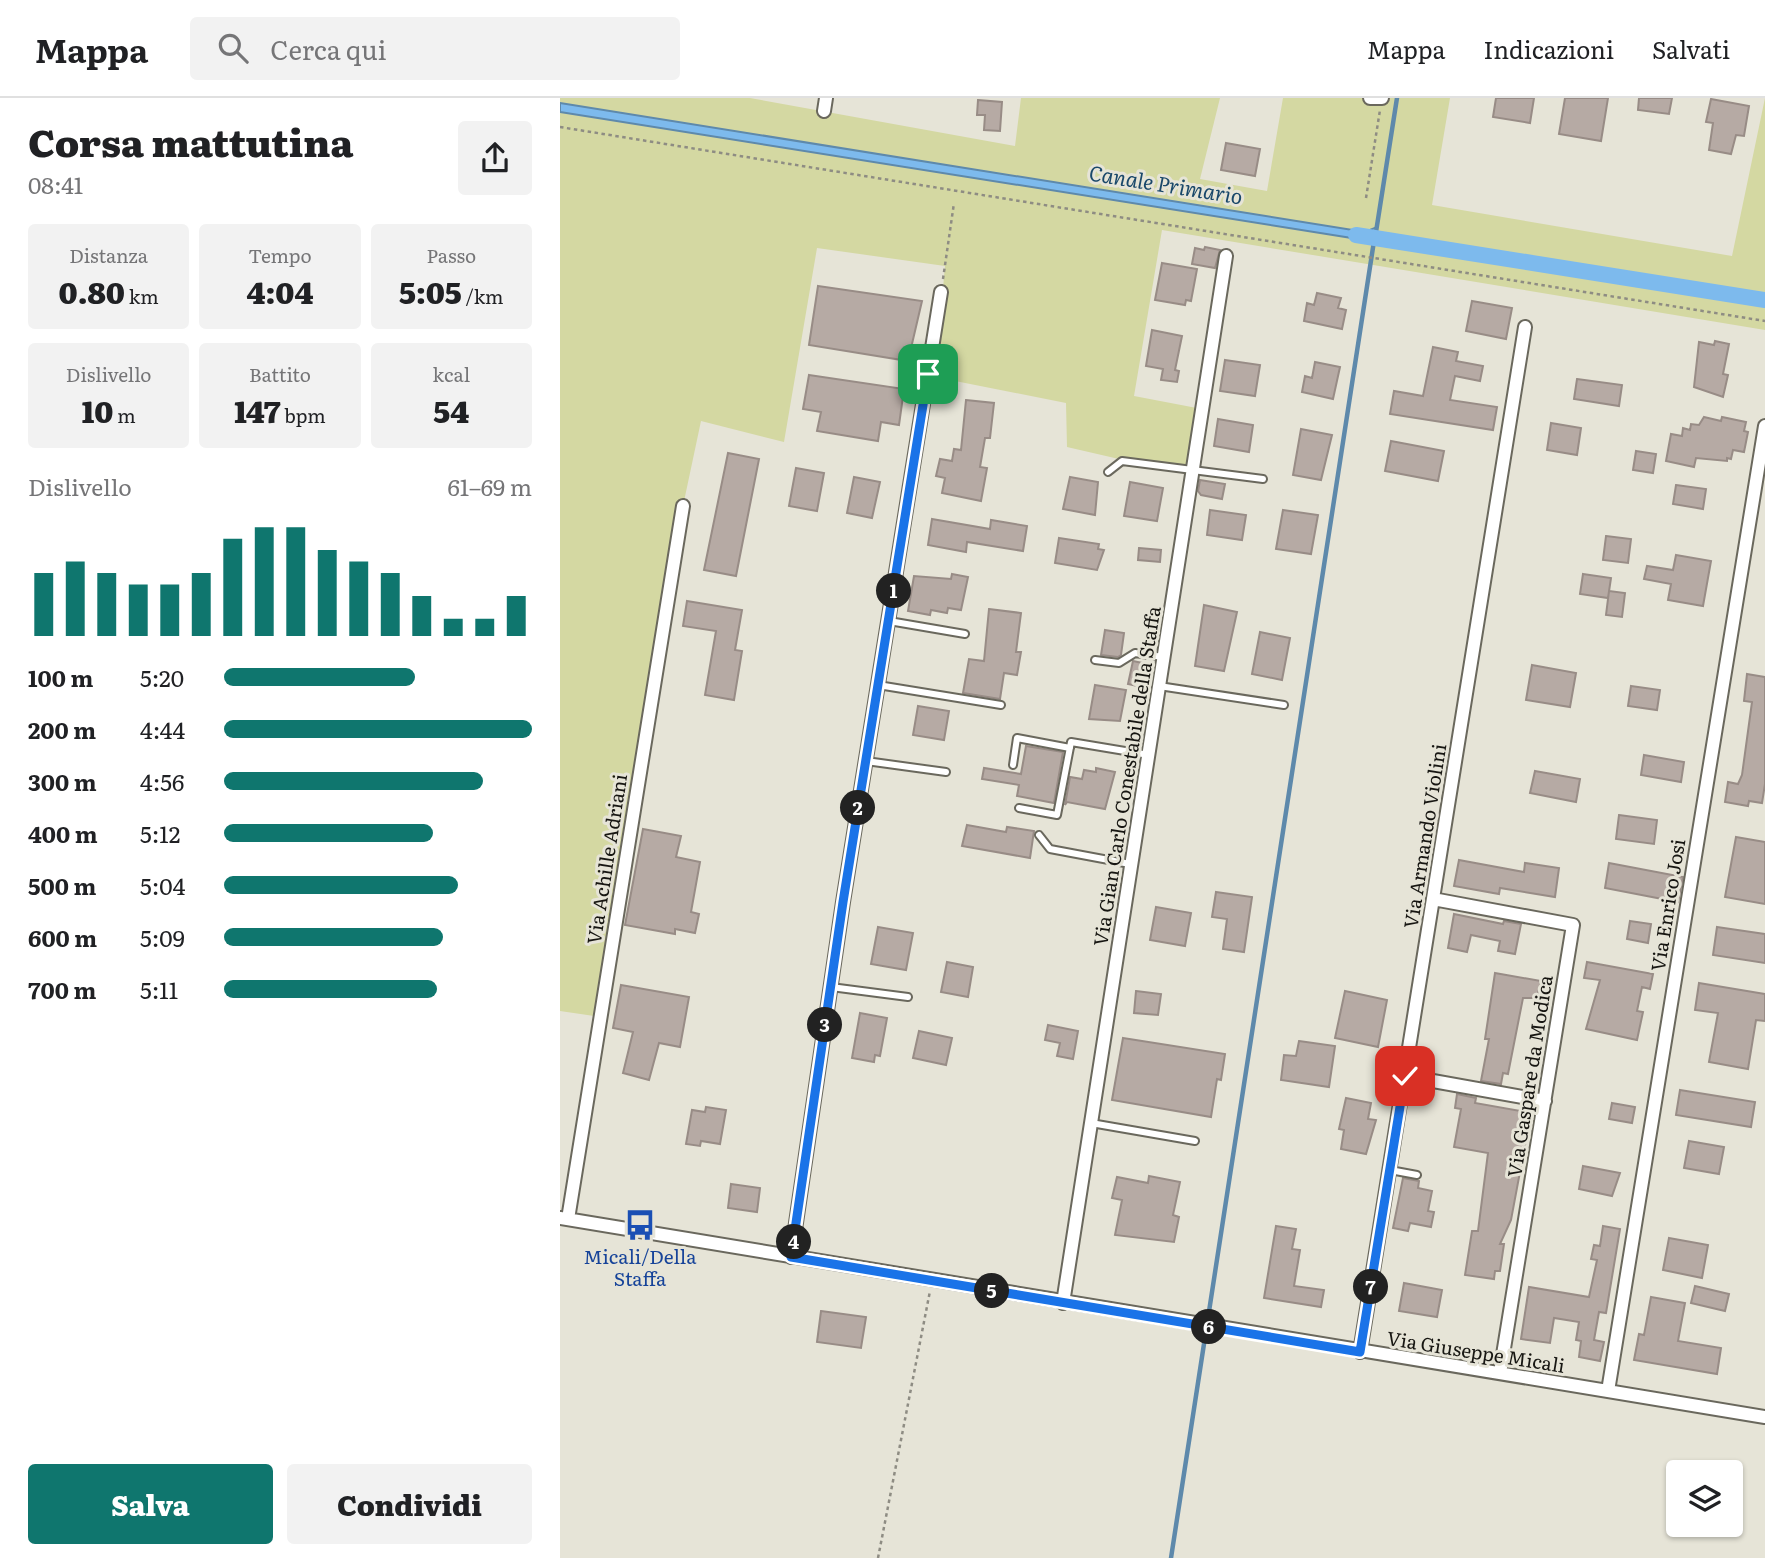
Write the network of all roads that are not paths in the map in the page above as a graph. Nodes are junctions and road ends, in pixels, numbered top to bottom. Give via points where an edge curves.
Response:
1 (1226, 256) dead end
2 (941, 292) road end
3 (1525, 327) dead end
4 (1765, 426) edge
5 (1193, 468) junction
6 (1108, 472) dead end
7 (1263, 480) dead end
8 (683, 506) dead end
9 (889, 621) junction
10 (965, 634) dead end
11 (1164, 657) junction
12 (1095, 660) dead end
13 (878, 685) junction
14 (1159, 685) junction
15 (1002, 705) dead end
16 (1284, 705) dead end
17 (1070, 748) junction
18 (1149, 755) junction
19 (866, 761) junction
20 (1013, 765) dead end
21 (946, 772) dead end
22 (1019, 808) dead end
23 (1039, 835) dead end
24 (1132, 864) junction
25 (1433, 899) junction
26 (831, 987) junction
27 (908, 997) dead end
28 (1405, 1076) junction
29 (1545, 1101) junction
30 (1091, 1123) junction
31 (1195, 1141) dead end
32 (1390, 1170) junction
33 (1417, 1175) dead end
34 (564, 1218) edge
35 (791, 1257) junction
36 (1063, 1303) junction
37 (1360, 1352) junction
38 (1500, 1373) junction
39 (1608, 1391) junction
40 (1765, 1417) edge

1 - 5 street, Via Gian Carlo Conestabile della Staffa
2 - 9 street
3 - 25 street, Via Armando Violini
4 - 39 street, Via Enrico Josi
5 - 6 lane via 1122,461
5 - 7 lane
5 - 11 street, Via Gian Carlo Conestabile della Staffa
8 - 34 street, Via Achille Adriani
9 - 10 lane
9 - 13 street
11 - 12 lane via 1135,653 1119,663
11 - 14 street, Via Gian Carlo Conestabile della Staffa
13 - 15 lane
13 - 19 street
14 - 16 lane
14 - 18 street, Via Gian Carlo Conestabile della Staffa
17 - 18 lane via 1071,742
17 - 20 lane via 1017,738
17 - 22 lane via 1057,815
18 - 24 street, Via Gian Carlo Conestabile della Staffa
19 - 21 lane
19 - 26 street
23 - 24 lane via 1051,849
24 - 30 street, Via Gian Carlo Conestabile della Staffa
25 - 28 street, Via Armando Violini
25 - 29 street, Via Gaspare da Modica via 1573,925
26 - 27 lane
26 - 35 street
28 - 29 street
28 - 32 street, Via Armando Violini
29 - 38 street, Via Gaspare da Modica
30 - 31 lane
30 - 36 street, Via Gian Carlo Conestabile della Staffa
32 - 33 lane
32 - 37 street, Via Armando Violini
34 - 35 street, Via Giuseppe Micali
35 - 36 street, Via Giuseppe Micali
36 - 37 street, Via Giuseppe Micali
37 - 38 street, Via Giuseppe Micali
38 - 39 street, Via Giuseppe Micali
39 - 40 street, Via Giuseppe Micali

